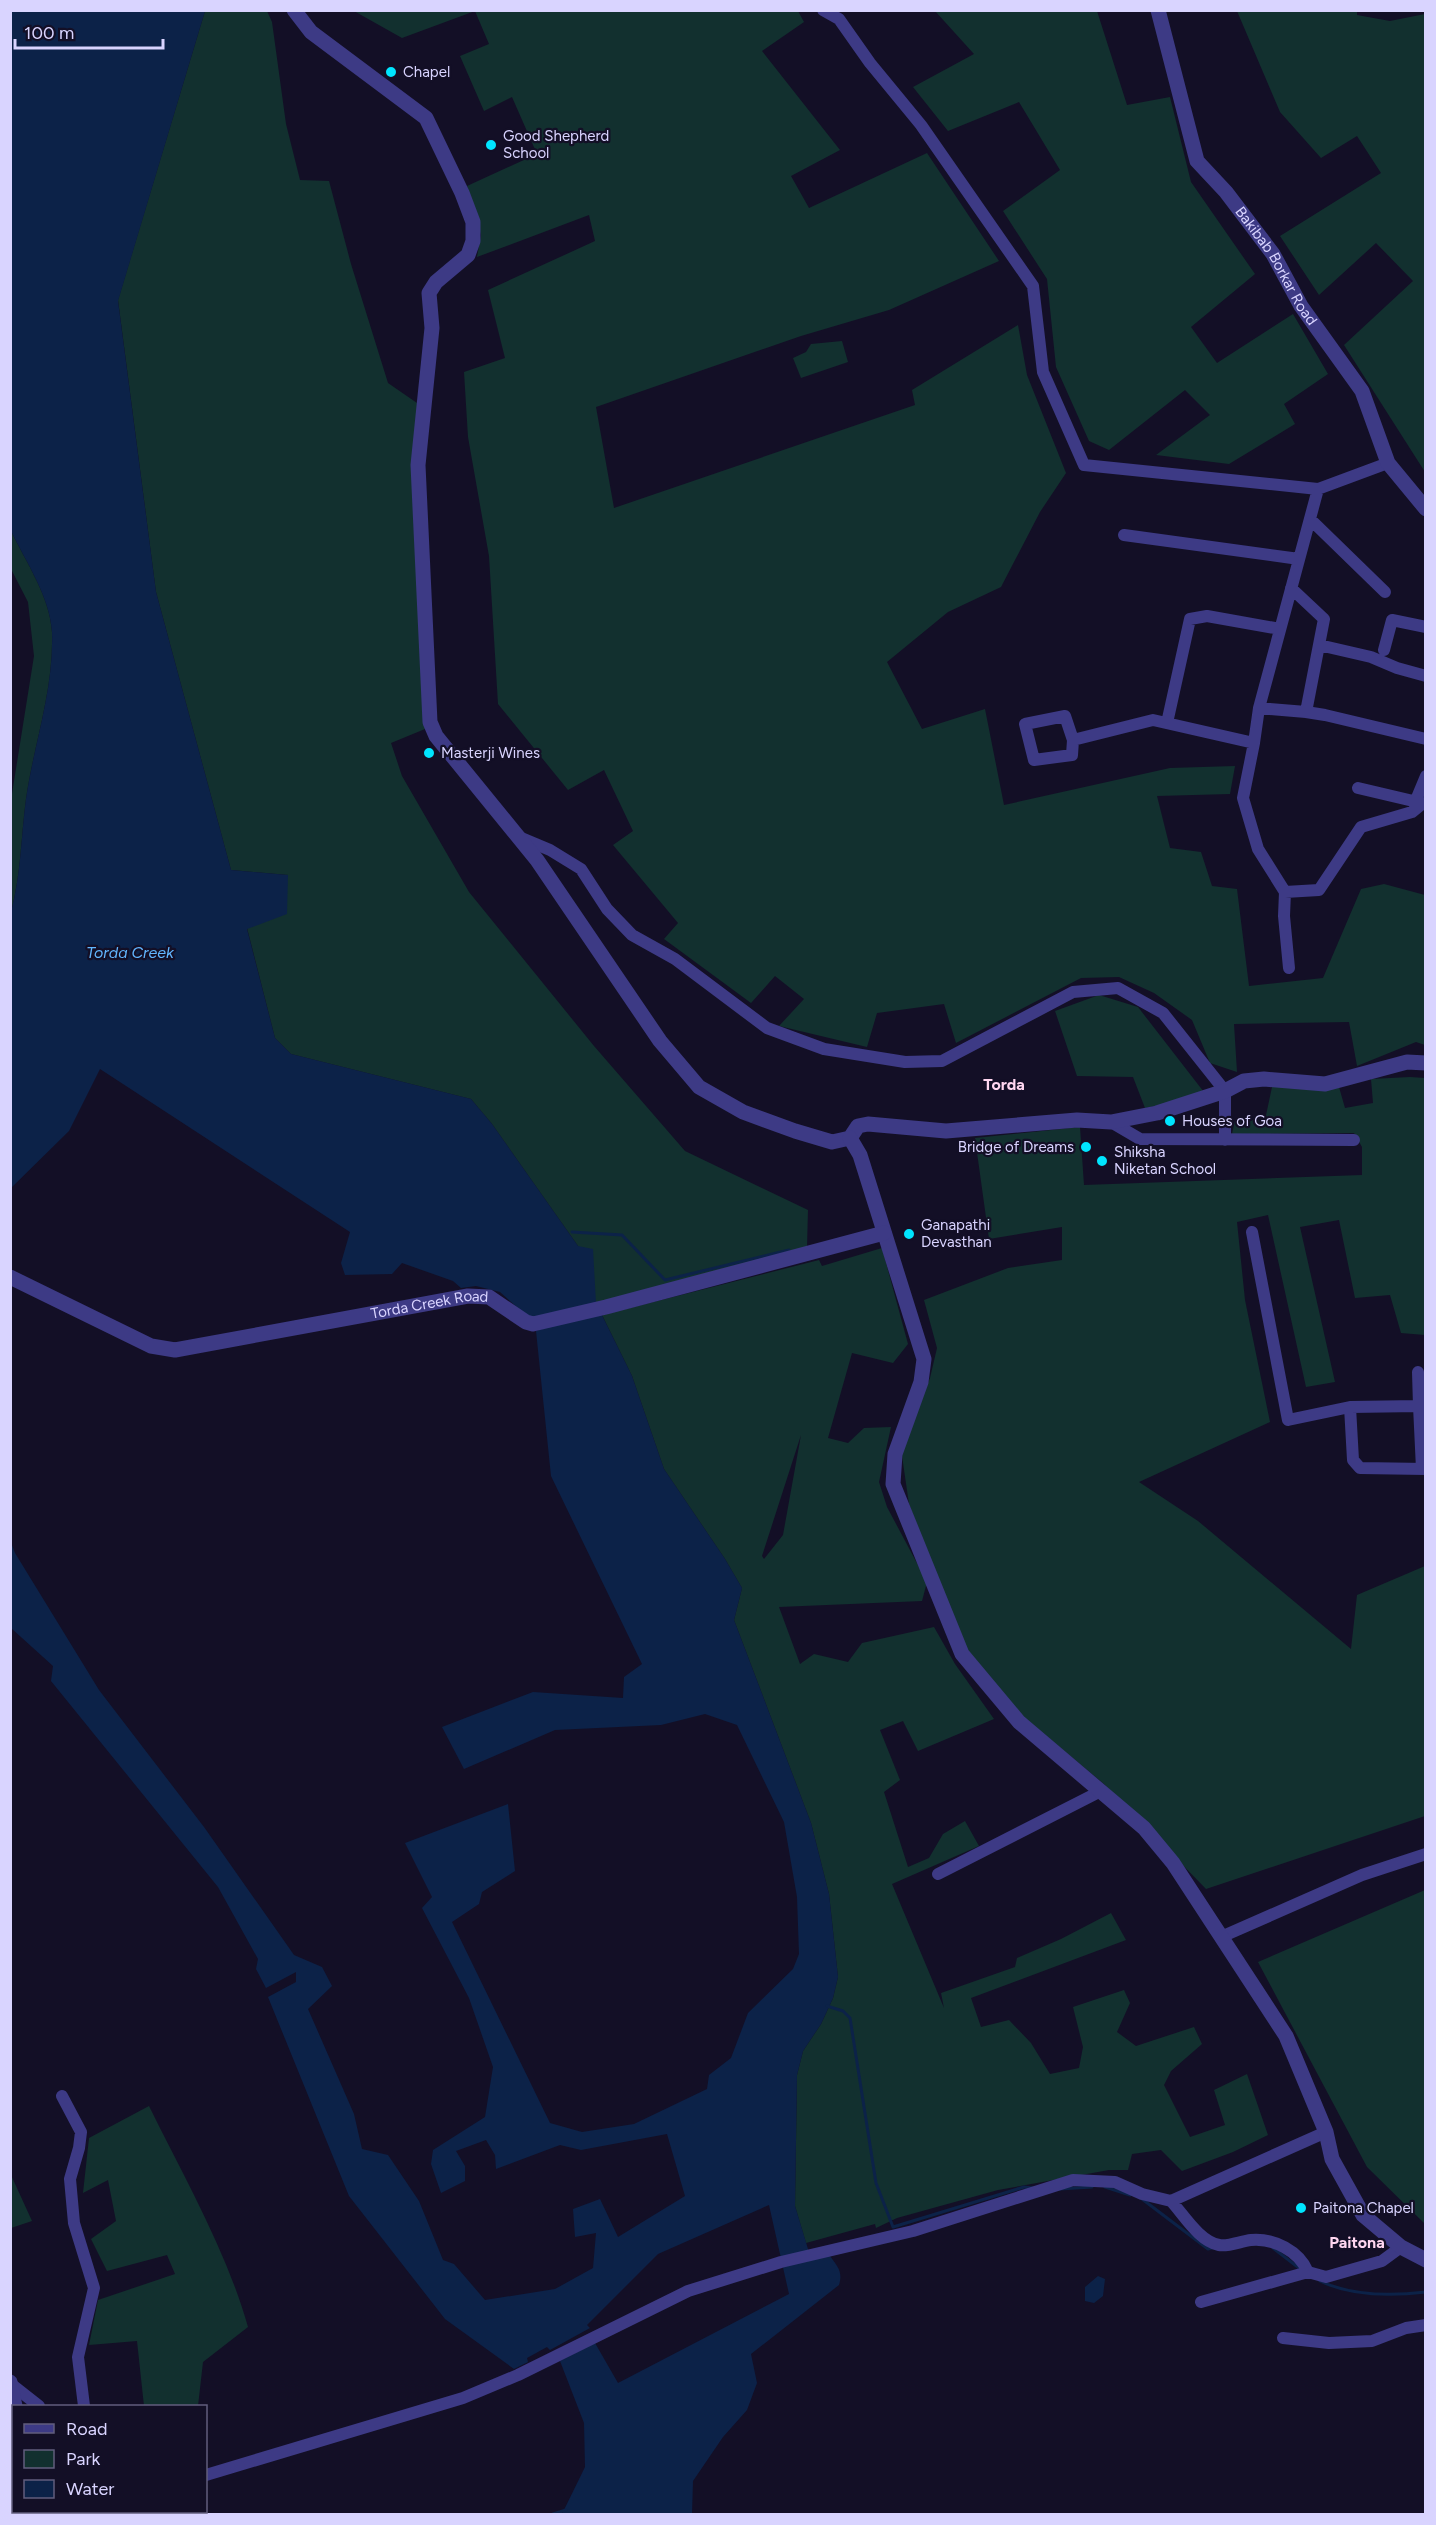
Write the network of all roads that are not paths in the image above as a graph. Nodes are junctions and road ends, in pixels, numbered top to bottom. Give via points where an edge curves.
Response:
1 (294, 10) edge
2 (823, 10) edge
3 (1158, 10) edge
4 (1388, 462) junction
5 (1318, 489) junction
6 (1425, 509) edge
7 (1310, 519) junction
8 (1124, 536) dead end
9 (1299, 559) junction
10 (1291, 588) junction
11 (1385, 592) dead end
12 (1425, 627) edge
13 (1280, 629) junction
14 (1319, 645) junction
15 (1384, 650) dead end
16 (1425, 676) edge
17 (1260, 708) junction
18 (1306, 712) junction
19 (1167, 723) junction
20 (1425, 739) edge
21 (1073, 740) junction
22 (1254, 743) junction
23 (1425, 776) edge
24 (1358, 788) dead end
25 (1421, 802) edge
26 (519, 837) junction
27 (1285, 892) junction
28 (1289, 968) dead end
29 (1425, 1063) edge
30 (1225, 1091) junction
31 (1111, 1122) junction
32 (849, 1138) junction
33 (1225, 1140) junction
34 (1354, 1140) dead end
35 (1252, 1232) dead end
36 (884, 1233) junction
37 (10, 1277) edge
38 (1418, 1372) dead end
39 (1350, 1407) junction
40 (1419, 1407) junction
41 (1424, 1469) edge
42 (1101, 1791) junction
43 (1425, 1854) edge
44 (938, 1874) dead end
45 (1221, 1937) junction
46 (62, 2096) dead end
47 (1326, 2132) junction
48 (1171, 2201) junction
49 (1401, 2247) junction
50 (1425, 2260) edge
51 (1308, 2272) junction
52 (1201, 2302) dead end
53 (1425, 2325) edge
54 (1283, 2338) dead end
55 (11, 2383) edge
56 (15, 2405) edge
57 (38, 2405) edge
58 (84, 2405) edge
59 (207, 2475) edge

1 - 26 street via 311,32 426,118 472,222 473,241 468,255 429,293 432,328 418,465 430,723 436,736
2 - 5 street via 839,19 921,125 1033,285 1043,372 1084,465
3 - 4 street, Bakibab Borkar Road via 1197,161 1273,254 1301,306 1362,391
4 - 5 street
4 - 6 street, Bakibab Borkar Road
5 - 7 street
7 - 9 street
7 - 11 street
8 - 9 street
9 - 10 street
10 - 13 street
10 - 14 street via 1324,619
12 - 15 street via 1392,620
13 - 17 street
13 - 19 street via 1207,616 1190,619
14 - 16 street via 1371,657
14 - 18 street
17 - 18 street
17 - 22 street
18 - 20 street
19 - 21 street via 1153,720
19 - 22 street
21 - 21 street via 1072,755 1034,760 1025,724 1065,716
22 - 27 street via 1243,798 1258,849
23 - 25 street
24 - 25 street
25 - 27 street via 1412,812 1361,827 1319,890
26 - 30 street via 550,850 581,870 607,909 632,935 675,959 767,1028 825,1049 905,1062 942,1061 1073,992 1118,988 1163,1013
26 - 32 street via 660,1041 699,1087 743,1112 795,1131 832,1142
27 - 28 street
29 - 30 street via 1407,1062 1325,1084 1244,1081
30 - 31 street via 1157,1113
30 - 33 street
31 - 32 street via 1077,1120 946,1131 868,1124 858,1126
31 - 33 street via 1140,1139
32 - 36 street via 860,1155
33 - 34 street
35 - 39 street via 1288,1420
36 - 37 street, Torda Creek Road via 533,1324 479,1295 175,1350 151,1346
36 - 42 street via 924,1359 921,1382 895,1454 893,1484 903,1513 962,1654 1019,1722
38 - 40 street
39 - 40 street
39 - 41 street via 1353,1460 1360,1468
40 - 41 street
42 - 44 street
42 - 45 street via 1144,1828 1173,1863
43 - 45 street via 1362,1875
45 - 47 street via 1286,2036
46 - 58 street via 81,2132 70,2179 74,2223 94,2288 78,2357
47 - 48 street
47 - 49 street via 1332,2159 1364,2215
48 - 51 street via 1204,2237 1219,2245 1269,2240 1303,2261
48 - 59 street via 1114,2182 1072,2180 914,2230 781,2262 688,2291 463,2398
49 - 50 street
49 - 51 street via 1382,2261 1326,2277
51 - 52 street
53 - 54 street via 1372,2341 1329,2343
55 - 56 street
55 - 57 street

